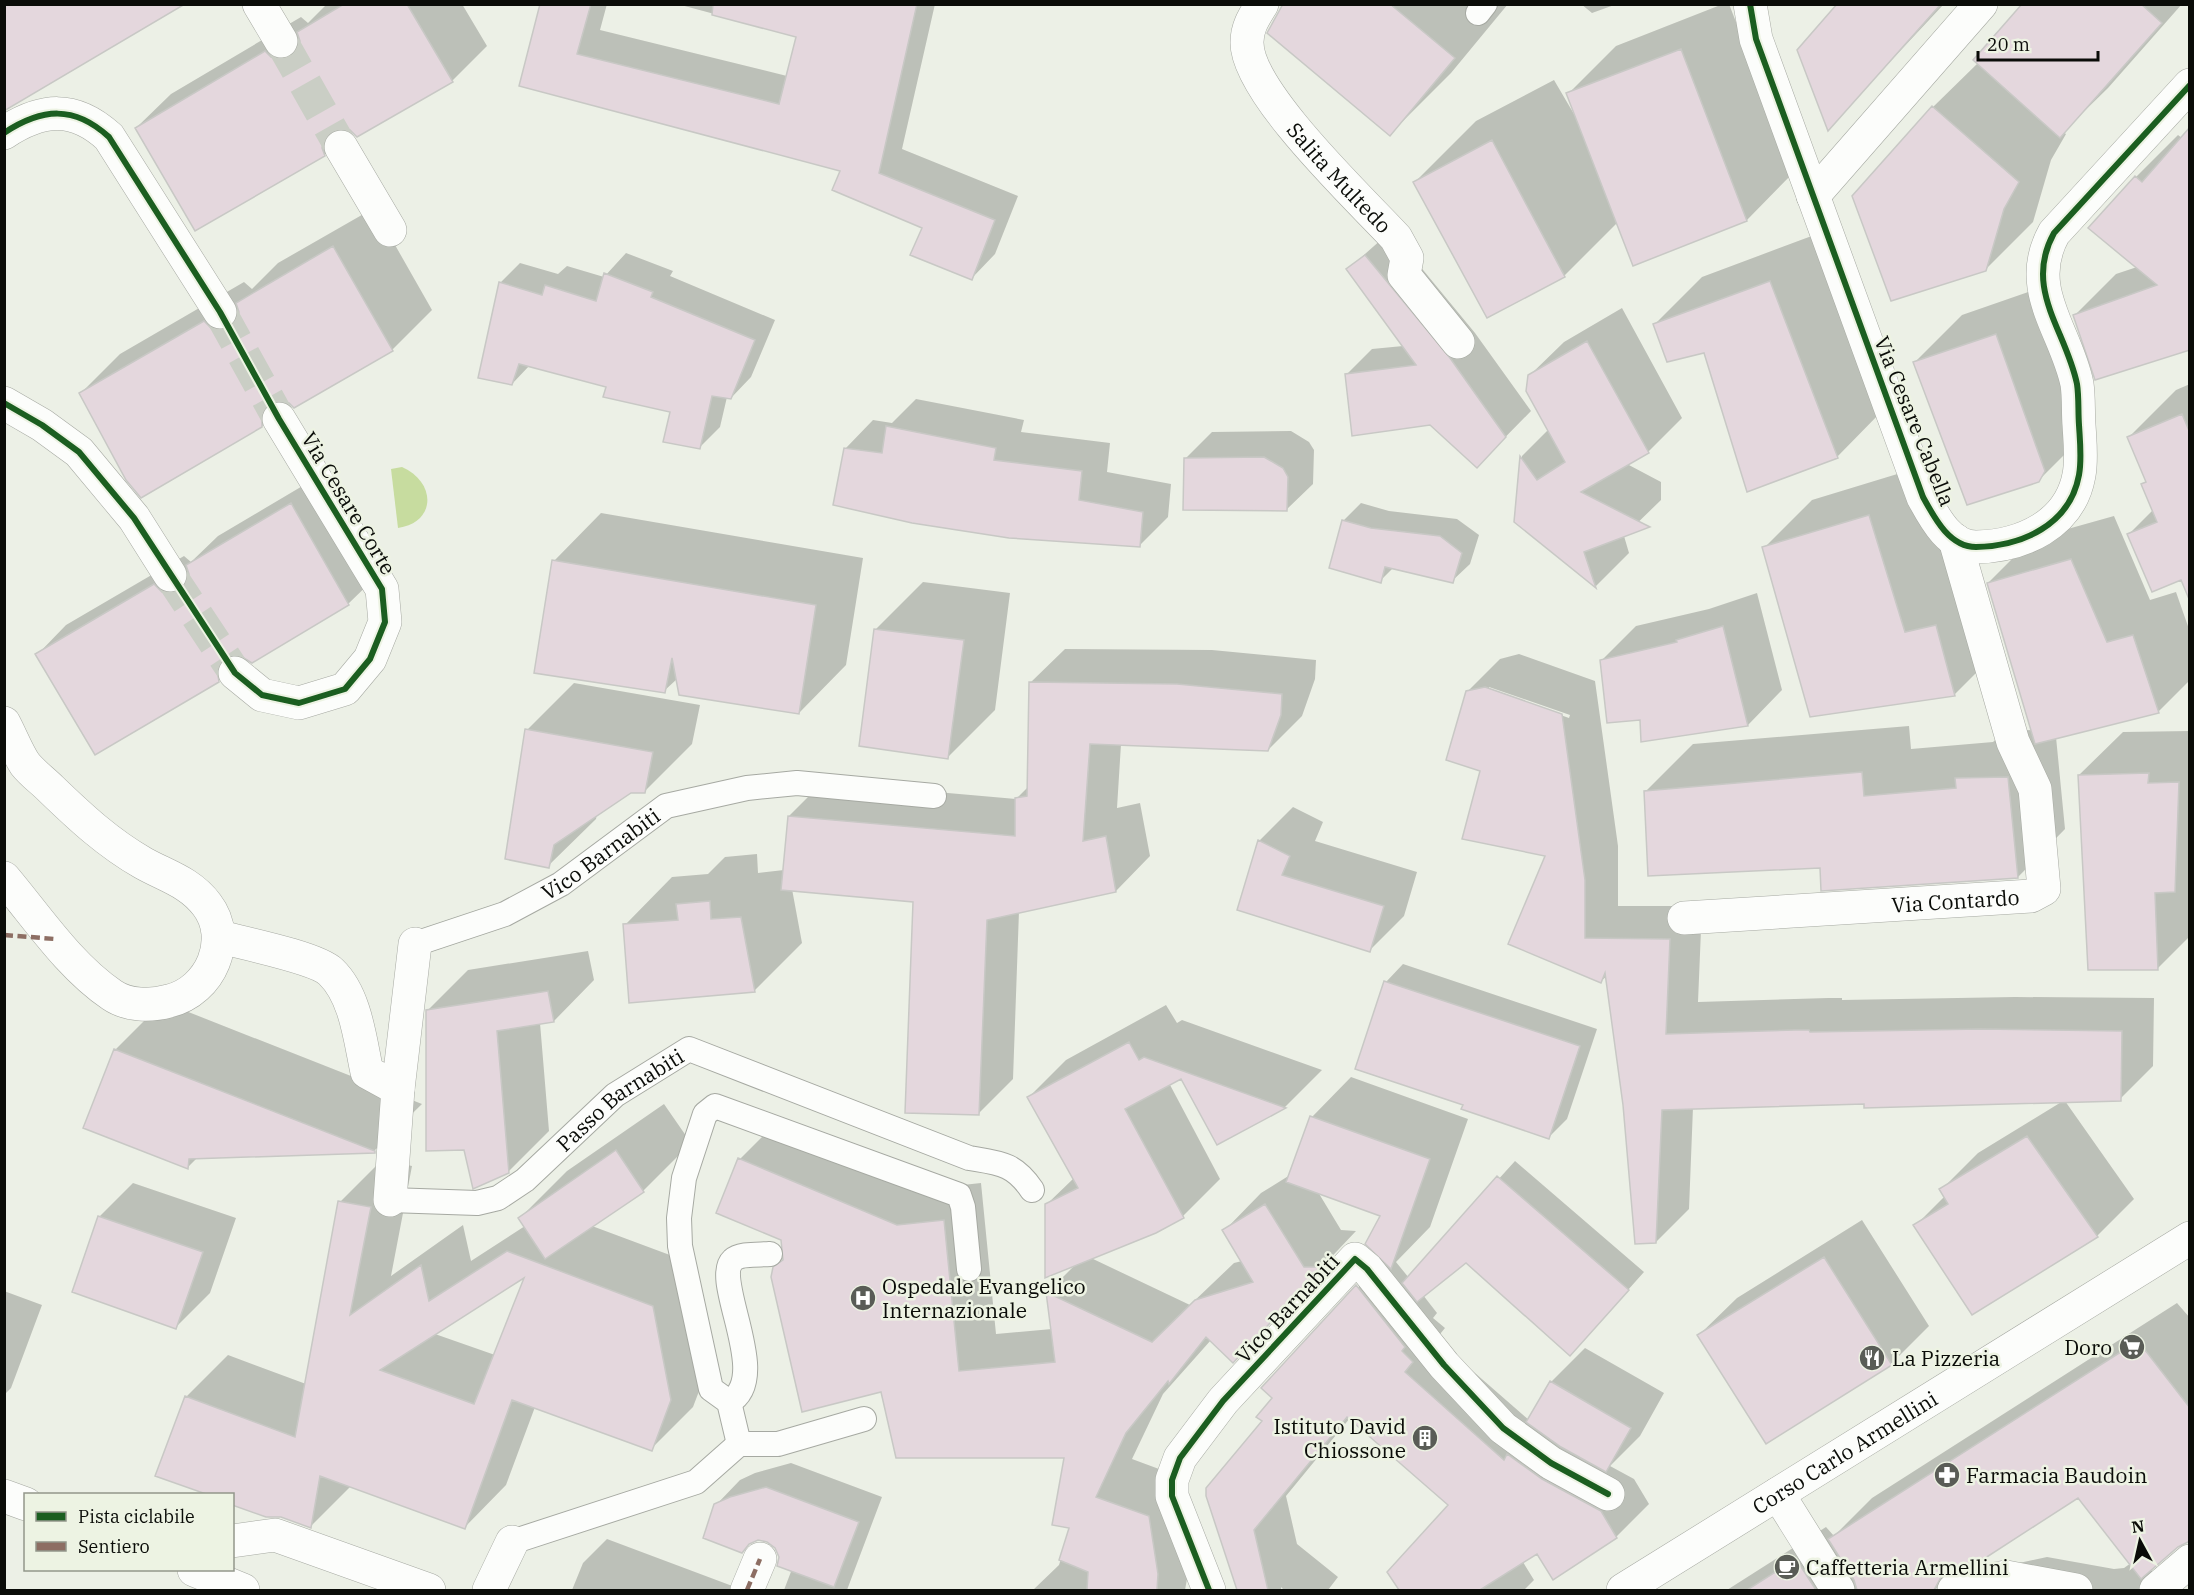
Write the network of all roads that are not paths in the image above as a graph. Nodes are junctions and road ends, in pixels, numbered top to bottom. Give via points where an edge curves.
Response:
1 (259, 4) edge
2 (1262, 4) edge
3 (1750, 4) edge
4 (1981, 4) edge
5 (281, 41) tunnel mouth
6 (2190, 85) edge
7 (4, 133) edge
8 (341, 147) tunnel mouth
9 (1813, 196) junction
10 (390, 230) dead end
11 (220, 312) tunnel mouth
12 (1458, 342) dead end
13 (4, 403) edge
14 (279, 419) tunnel mouth
15 (1955, 540) junction
16 (170, 575) tunnel mouth
17 (235, 673) tunnel mouth
18 (4, 723) edge
19 (933, 796) dead end
20 (4, 878) edge
21 (1684, 918) dead end
22 (220, 937) junction
23 (415, 944) joint
24 (398, 1089) junction
25 (1032, 1190) dead end
26 (390, 1200) joint
27 (2190, 1238) edge
28 (770, 1254) dead end
29 (969, 1269) dead end
30 (729, 1402) junction
31 (864, 1419) dead end
32 (739, 1444) junction
33 (1608, 1494) dead end
34 (1778, 1494) junction
35 (4, 1496) edge
36 (24, 1503) edge
37 (234, 1541) edge
38 (512, 1542) joint
39 (760, 1559) dead end
40 (2190, 1561) edge
41 (199, 1571) edge
42 (243, 1590) edge
43 (429, 1590) edge
44 (489, 1590) edge
45 (747, 1590) edge
46 (1209, 1590) edge
47 (1623, 1590) edge
48 (1838, 1590) edge
49 (1954, 1590) edge
50 (2076, 1590) edge
51 (2156, 1590) edge

1 - 5 street
2 - 12 street, Salita Multedo via 1250,25 1246,44 1255,73 1297,132 1396,238 1407,258 1404,275
3 - 9 street, Via Cesare Cabella via 1756,39
4 - 9 street
6 - 15 street via 2054,233 2046,248 2042,265 2045,295 2077,384 2081,454 2075,491 2052,522 2014,544 1972,547
7 - 11 street via 42,114 63,113 95,124 109,137
8 - 10 street
9 - 15 street, Via Cesare Cabella via 1923,497 1939,525
13 - 16 street via 79,452 134,518
14 - 17 street, Via Cesare Corte via 382,589 385,622 370,659 345,689 299,703 261,695
15 - 21 street, Via Contardo via 2013,742 2035,789 2044,889 2031,896
18 - 22 street via 25,764 108,841 178,879 206,903 218,923
19 - 23 lane, Vico Barnabiti via 797,783 747,788 666,806 561,884 505,914
20 - 22 street via 82,969 113,995 130,1002 146,1005 171,1001 188,991 205,978 216,959
22 - 24 street via 331,971 346,992 367,1072
23 - 24 street
24 - 26 street
25 - 26 lane, Passo Barnabiti via 1017,1171 958,1154 689,1049 615,1095 525,1180 498,1197 477,1203
27 - 34 street, Corso Carlo Armellini
28 - 30 lane via 738,1257 729,1267 746,1362 745,1381 736,1398
29 - 30 lane via 959,1195 715,1106 705,1114 684,1178 680,1246 711,1389
30 - 32 lane
31 - 32 lane via 778,1444
32 - 38 lane via 696,1482
33 - 46 street, Vico Barnabiti via 1551,1463 1503,1428 1355,1259 1223,1401 1180,1458 1172,1480 1172,1496
34 - 47 street, Corso Carlo Armellini
34 - 48 street
35 - 36 street
37 - 43 street via 275,1535
38 - 44 street
39 - 45 street
40 - 51 street
41 - 42 street
49 - 50 street via 2006,1577

